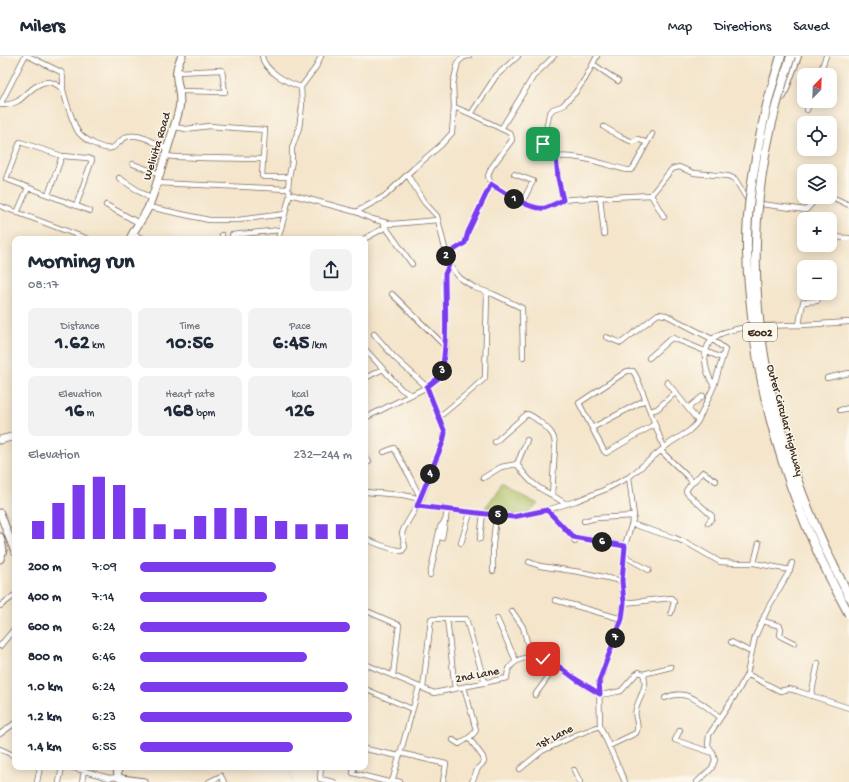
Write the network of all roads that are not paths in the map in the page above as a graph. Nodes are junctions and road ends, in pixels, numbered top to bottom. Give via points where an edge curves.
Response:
1 (25, 56) edge
2 (28, 56) edge
3 (182, 56) edge
4 (262, 56) edge
5 (321, 56) edge
6 (469, 56) edge
7 (518, 56) edge
8 (554, 56) edge
9 (597, 56) edge
10 (775, 56) edge
11 (781, 56) edge
12 (791, 56) edge
13 (797, 56) edge
14 (826, 56) edge
15 (593, 64) junction
16 (822, 68) edge
17 (176, 72) junction
18 (618, 81) dead end
19 (301, 87) junction
20 (63, 90) junction
21 (180, 91) junction
22 (768, 101) junction
23 (454, 107) junction
24 (471, 114) junction
25 (772, 123) junction
26 (175, 127) junction
27 (604, 127) dead end
28 (501, 129) junction
29 (652, 134) dead end
30 (647, 143) junction
31 (166, 152) junction
32 (62, 156) junction
33 (556, 157) junction
34 (263, 159) junction
35 (133, 164) dead end
36 (160, 174) junction
37 (407, 174) junction
38 (514, 174) dead end
39 (289, 177) junction
40 (119, 178) dead end
41 (157, 183) junction
42 (491, 184) junction
43 (28, 188) junction
44 (289, 191) junction
45 (48, 195) junction
46 (651, 195) junction
47 (600, 198) junction
48 (151, 199) junction
49 (837, 199) edge
50 (563, 200) junction
51 (522, 203) junction
52 (812, 204) edge
53 (106, 205) dead end
54 (849, 205) edge
55 (0, 206) edge
56 (76, 206) junction
57 (149, 207) junction
58 (90, 211) dead end
59 (356, 212) junction
60 (17, 213) junction
61 (285, 214) junction
62 (664, 217) dead end
63 (438, 220) junction
64 (382, 222) junction
65 (139, 223) junction
66 (386, 227) junction
67 (280, 230) junction
68 (604, 234) dead end
69 (232, 235) dead end
70 (80, 236) edge
71 (131, 236) edge
72 (279, 236) edge
73 (368, 237) edge
74 (837, 237) edge
75 (849, 238) edge
76 (446, 255) junction
77 (412, 264) dead end
78 (449, 265) junction
79 (487, 292) junction
80 (392, 294) dead end
81 (818, 300) edge
82 (849, 322) edge
83 (799, 325) junction
84 (374, 334) dead end
85 (606, 337) dead end
86 (712, 339) junction
87 (446, 347) junction
88 (706, 351) junction
89 (368, 352) edge
90 (523, 357) dead end
91 (649, 358) dead end
92 (722, 358) junction
93 (383, 369) junction
94 (849, 373) edge
95 (368, 376) edge
96 (827, 378) dead end
97 (667, 382) dead end
98 (714, 386) junction
99 (427, 387) junction
100 (676, 392) junction
101 (411, 395) junction
102 (703, 396) dead end
103 (645, 400) junction
104 (688, 408) junction
105 (849, 408) edge
106 (840, 410) dead end
107 (650, 411) junction
108 (368, 416) edge
109 (438, 417) junction
110 (698, 421) junction
111 (655, 424) junction
112 (592, 428) junction
113 (12, 437) edge
114 (0, 440) edge
115 (527, 440) dead end
116 (495, 442) dead end
117 (663, 450) junction
118 (384, 452) dead end
119 (517, 464) junction
120 (629, 477) junction
121 (484, 478) dead end
122 (716, 481) dead end
123 (692, 482) junction
124 (368, 492) edge
125 (552, 495) junction
126 (421, 499) junction
127 (566, 504) junction
128 (417, 506) junction
129 (547, 510) junction
130 (447, 511) junction
131 (0, 513) edge
132 (470, 513) junction
133 (483, 514) junction
134 (496, 515) junction
135 (634, 516) junction
136 (446, 520) junction
137 (584, 521) dead end
138 (708, 523) dead end
139 (632, 524) junction
140 (0, 537) edge
141 (573, 537) junction
142 (442, 538) dead end
143 (480, 539) dead end
144 (368, 540) edge
145 (575, 542) dead end
146 (461, 543) dead end
147 (759, 543) dead end
148 (12, 544) edge
149 (625, 546) junction
150 (624, 556) junction
151 (0, 559) edge
152 (529, 562) dead end
153 (754, 563) junction
154 (792, 563) dead end
155 (649, 570) dead end
156 (790, 570) junction
157 (493, 571) dead end
158 (430, 575) dead end
159 (622, 581) junction
160 (849, 596) edge
161 (12, 597) edge
162 (555, 600) dead end
163 (624, 603) junction
164 (0, 606) edge
165 (369, 612) dead end
166 (512, 612) dead end
167 (671, 613) dead end
168 (849, 614) edge
169 (496, 619) dead end
170 (622, 619) junction
171 (447, 620) junction
172 (763, 621) junction
173 (12, 632) edge
174 (731, 642) dead end
175 (794, 643) dead end
176 (0, 646) edge
177 (752, 652) junction
178 (531, 657) junction
179 (516, 662) junction
180 (818, 663) dead end
181 (368, 665) edge
182 (557, 665) junction
183 (671, 667) dead end
184 (643, 674) junction
185 (747, 674) junction
186 (393, 675) junction
187 (485, 683) junction
188 (421, 687) junction
189 (464, 687) junction
190 (368, 689) edge
191 (455, 689) junction
192 (600, 694) junction
193 (535, 695) dead end
194 (811, 696) junction
195 (665, 698) dead end
196 (849, 708) edge
197 (412, 710) junction
198 (720, 717) junction
199 (12, 725) edge
200 (600, 726) junction
201 (680, 730) dead end
202 (0, 734) edge
203 (469, 738) junction
204 (453, 740) dead end
205 (609, 746) junction
206 (0, 749) edge
207 (368, 749) edge
208 (714, 753) junction
209 (399, 754) junction
210 (12, 755) edge
211 (520, 769) dead end
212 (39, 770) edge
213 (61, 770) edge
214 (81, 770) edge
215 (117, 770) edge
216 (321, 770) edge
217 (354, 770) edge
218 (574, 770) dead end
219 (84, 771) junction
220 (118, 777) junction
221 (391, 781) edge
222 (37, 782) edge
223 (59, 782) edge
224 (82, 782) edge
225 (144, 782) edge
226 (209, 782) edge
227 (224, 782) edge
228 (334, 782) edge
229 (400, 782) edge
230 (442, 782) edge
231 (472, 782) edge
232 (580, 782) edge
233 (625, 782) edge
234 (697, 782) edge

1 - 20 street via 0,105 17,101 39,84 47,82 54,83
2 - 20 street via 61,72
3 - 17 street
4 - 19 street via 267,68
5 - 19 street
6 - 23 street via 458,62 453,84
7 - 24 street via 496,76
8 - 28 street via 533,77
9 - 15 street
10 - 22 highway
11 - 22 highway, Outer Circular Highway / E002
12 - 25 highway, Outer Circular Highway / E002, bridge
13 - 25 highway
14 - 16 street
15 - 18 street
15 - 33 street via 575,93 549,114 543,148
17 - 21 street, Welivita Road via 176,82
17 - 21 street via 222,70 225,92
19 - 39 street via 302,106 299,128 292,148
20 - 31 street via 78,132 90,141 108,149 132,136 145,138
21 - 26 street, Welivita Road
22 - 168 highway, Outer Circular Highway / E002, bridge via 748,217 747,265 752,332 762,388 796,499 836,592
23 - 24 street
23 - 37 street via 452,133
24 - 28 street
25 - 160 highway, Outer Circular Highway / E002, bridge via 761,186 756,241 762,345 770,386 792,463 808,508
26 - 31 street, Welivita Road
26 - 34 street via 186,129 209,126 265,130
27 - 30 street via 633,142 638,139
28 - 42 street via 511,135 512,140 491,168 488,176
29 - 30 street
30 - 33 street via 631,170 586,160
31 - 34 street via 192,158
31 - 36 street, Welivita Road
32 - 43 street via 20,142 6,179
32 - 45 street
32 - 56 street via 92,160
33 - 50 street
34 - 39 street via 262,176
35 - 36 street
36 - 41 street, Welivita Road
37 - 59 street via 385,196
37 - 63 street
38 - 51 street via 533,181
39 - 44 street
40 - 48 street
41 - 44 street
41 - 48 street, Welivita Road
42 - 51 street
42 - 76 street via 465,243
43 - 45 street
43 - 60 street
44 - 59 street
44 - 61 street
45 - 56 street
46 - 47 street
46 - 52 street via 672,168 676,167 694,173 735,179 747,199 754,203 806,210
46 - 62 street
47 - 50 street
47 - 68 street
48 - 57 street, Welivita Road
49 - 54 street
50 - 51 street via 544,208
53 - 65 street
55 - 60 street
56 - 58 street
57 - 61 street via 209,220 238,220
57 - 65 street, Welivita Road
59 - 64 street
60 - 70 street
61 - 67 street
63 - 64 street via 392,224
63 - 76 street
64 - 66 street
65 - 71 street, Welivita Road
66 - 73 street
66 - 77 street
67 - 69 street
67 - 72 street
74 - 75 street
76 - 78 street
78 - 79 street via 467,284
78 - 87 street via 445,274
79 - 90 street via 522,308
79 - 109 street via 485,378
80 - 87 street
81 - 83 street via 803,302
82 - 83 street
83 - 86 street via 740,328 719,334
84 - 99 street via 394,357
85 - 86 street via 621,343 661,314
86 - 88 street
86 - 92 street via 725,349
87 - 99 street via 441,376
88 - 91 street via 673,338
88 - 92 street
88 - 98 street via 706,370
89 - 93 street
92 - 98 street
93 - 95 street
93 - 101 street via 401,390
94 - 96 street
97 - 100 street
98 - 110 street
99 - 101 street
99 - 109 street
100 - 104 street
100 - 107 street
101 - 108 street
102 - 104 street
103 - 107 street
103 - 112 street
103 - 112 street via 633,371 627,371 579,403
104 - 110 street
105 - 106 street
107 - 111 street
109 - 126 street via 445,433
110 - 117 street
111 - 112 street via 608,453 604,451
111 - 117 street
113 - 114 street
115 - 119 street
116 - 125 street via 526,414 543,425 555,441
117 - 120 street
117 - 123 street
118 - 126 street via 394,448
119 - 121 street via 501,467
119 - 125 street via 526,478
120 - 127 street via 604,490
120 - 135 street
122 - 123 street via 703,472
123 - 138 street via 686,491 712,516
124 - 126 street
125 - 127 street
126 - 128 street
127 - 129 street
128 - 130 street
128 - 144 street via 402,534 405,547 402,551 386,548
129 - 134 street via 513,517
129 - 141 street
130 - 132 street
130 - 136 street
131 - 148 street
132 - 133 street
132 - 146 street
133 - 134 street
133 - 143 street
134 - 157 street
135 - 137 street
135 - 139 street
136 - 142 street
136 - 158 street via 440,527
139 - 149 street
139 - 153 street via 689,544 720,562
140 - 151 street via 3,550
141 - 145 street
141 - 149 street
147 - 153 street
149 - 150 street
150 - 155 street
150 - 159 street
152 - 159 street
153 - 156 street
154 - 156 street
156 - 172 street
159 - 163 street
161 - 164 street
162 - 170 street
163 - 167 street via 671,598 674,602
163 - 170 street
165 - 186 street via 399,625
166 - 178 street via 523,627
169 - 179 street
170 - 192 street via 599,681
171 - 187 street via 466,619
171 - 188 street via 431,620
171 - 191 street
172 - 175 street via 780,626 780,635
172 - 177 street via 755,637
173 - 176 street
174 - 177 street
177 - 185 street
178 - 179 street, 2nd Lane via 521,658
178 - 182 street
179 - 187 street, 2nd Lane via 512,663 507,671 507,678
180 - 194 street
181 - 186 street, 2nd Lane
182 - 192 street
182 - 193 street
183 - 184 street
184 - 192 street via 636,674 621,692
184 - 205 street via 645,684 635,711 638,730
185 - 194 street via 780,691 789,689
185 - 198 street
186 - 188 street, 2nd Lane
187 - 189 street, 2nd Lane
188 - 191 street, 2nd Lane via 434,693
188 - 197 street
189 - 191 street, 2nd Lane
189 - 203 street via 476,730
190 - 197 street
192 - 200 street
194 - 196 street
195 - 198 street via 673,694 693,697
197 - 209 street
198 - 208 street via 709,735 708,744
199 - 202 street
200 - 205 street
200 - 211 street, 1st Lane via 542,751
201 - 208 street via 675,740
203 - 204 street via 459,744
203 - 231 street via 484,762 478,768
205 - 233 street
206 - 210 street
207 - 209 street
208 - 234 street via 712,768
209 - 221 street
209 - 230 street via 446,764
212 - 222 street
213 - 223 street
214 - 219 street
215 - 220 street
216 - 228 street via 320,779
217 - 221 street via 353,773
218 - 232 street
219 - 220 street via 109,778
219 - 224 street
220 - 225 street
221 - 229 street
226 - 227 street via 221,776

